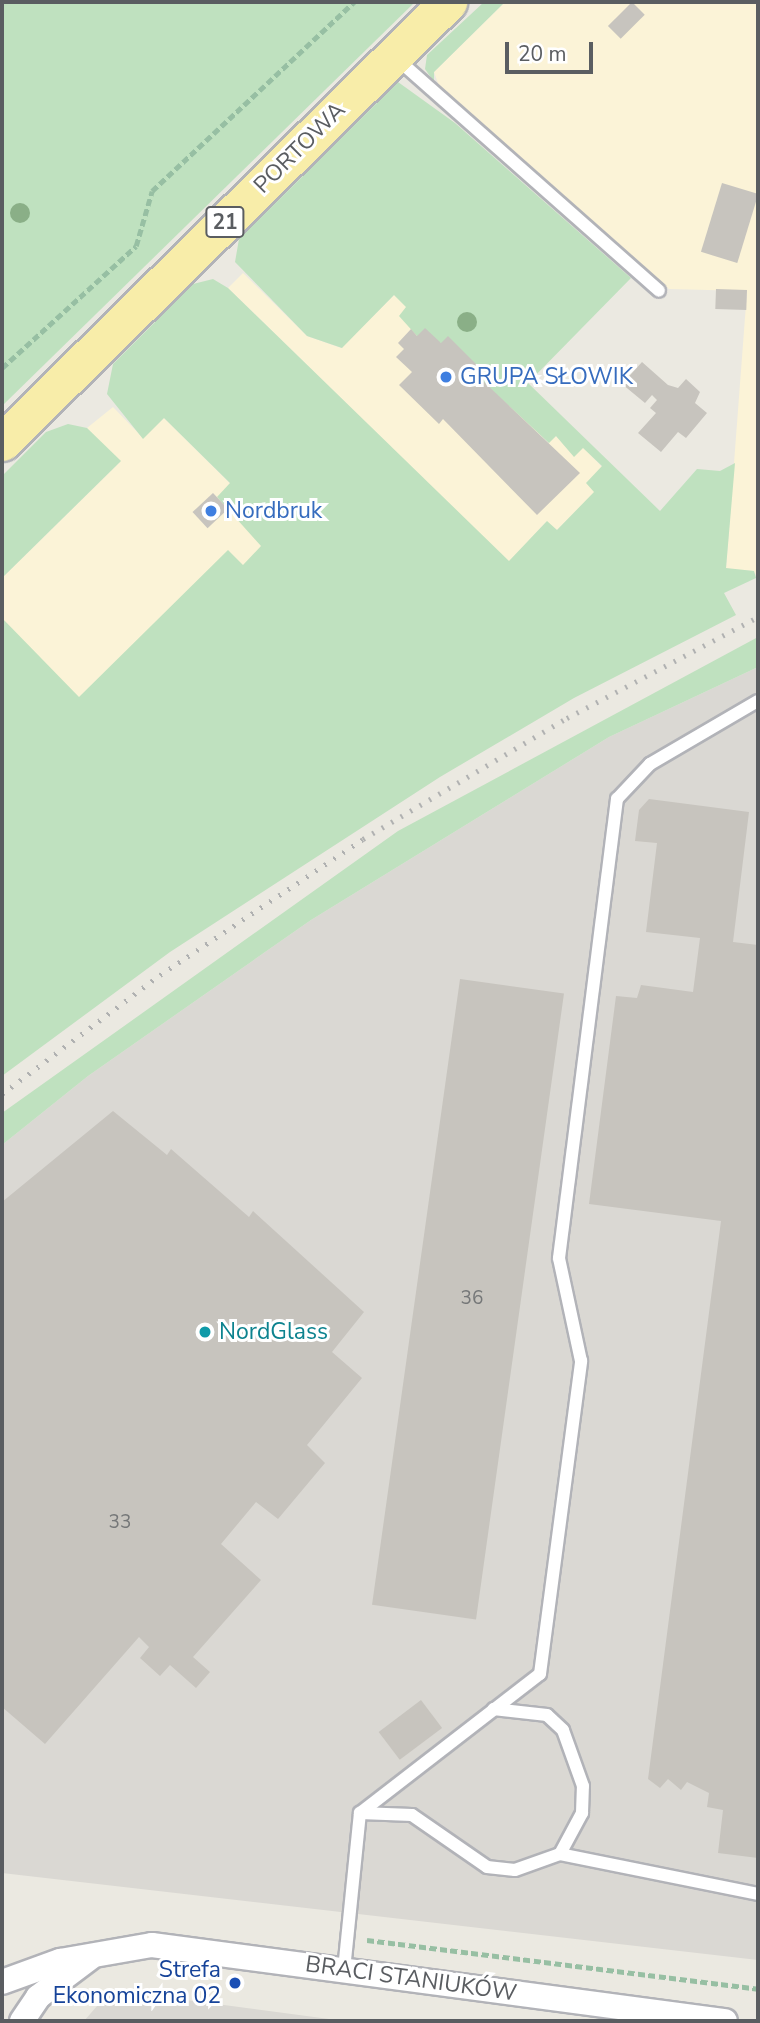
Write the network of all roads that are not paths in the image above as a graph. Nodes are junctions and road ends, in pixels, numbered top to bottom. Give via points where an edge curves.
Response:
1 (448, 2) edge
2 (393, 56) junction
3 (659, 291) dead end
4 (2, 442) edge
5 (758, 701) edge
6 (493, 1709) junction
7 (360, 1813) junction
8 (560, 1854) junction
9 (758, 1894) edge
10 (96, 1953) junction
11 (344, 1970) junction
12 (2, 1982) edge
13 (22, 2021) edge
14 (725, 2021) edge

1 - 2 main road, PORTOWA / 21
2 - 3 lane
2 - 4 main road, PORTOWA / 21
5 - 6 lane via 650,764 617,799 559,1258 582,1361 542,1660 540,1674
6 - 7 lane
6 - 8 lane via 547,1714 564,1730 583,1786 582,1813
7 - 8 lane via 412,1815 487,1867 515,1870
7 - 11 lane
8 - 9 lane
10 - 11 street, BRACI STANIUKÓW via 178,1947
10 - 12 street, BRACI STANIUKÓW
10 - 13 street via 38,1997
11 - 14 street, BRACI STANIUKÓW

